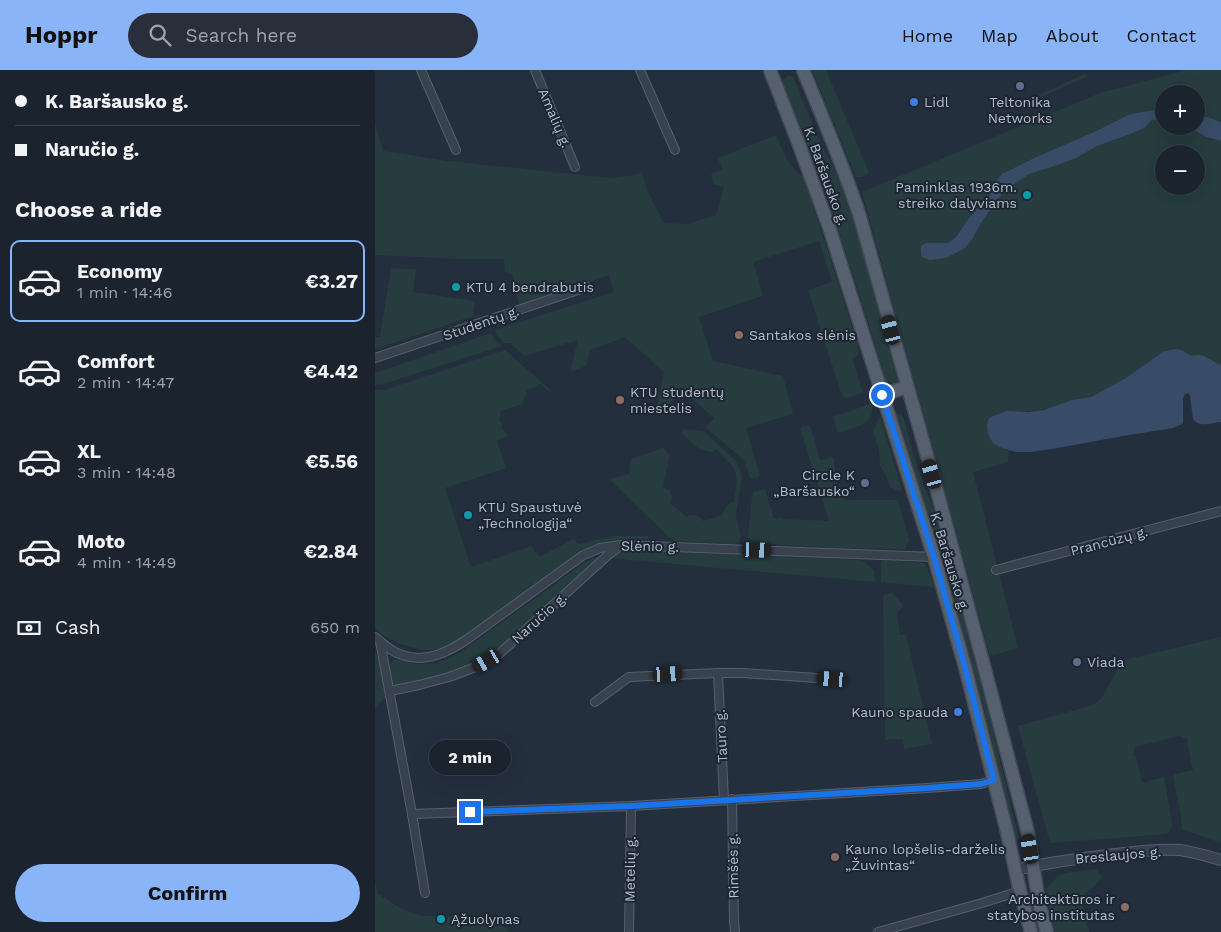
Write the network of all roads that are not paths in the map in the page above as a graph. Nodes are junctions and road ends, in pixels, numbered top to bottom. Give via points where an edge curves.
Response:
1 (421, 70) edge
2 (535, 70) edge
3 (640, 70) edge
4 (770, 70) edge
5 (803, 70) edge
6 (456, 150) dead end
7 (675, 150) dead end
8 (575, 167) dead end
9 (587, 287) dead end
10 (375, 358) edge
11 (907, 387) junction
12 (882, 395) junction
13 (1221, 511) edge
14 (621, 545) junction
15 (934, 557) junction
16 (996, 570) dead end
17 (378, 639) edge
18 (718, 672) junction
19 (832, 679) dead end
20 (390, 692) junction
21 (595, 702) dead end
22 (994, 780) junction
23 (728, 800) junction
24 (631, 806) junction
25 (412, 814) junction
26 (1221, 860) edge
27 (1033, 865) junction
28 (1015, 870) junction
29 (1020, 891) junction
30 (425, 892) dead end
31 (629, 932) edge
32 (735, 932) edge
33 (878, 932) edge
34 (1031, 932) edge
35 (1047, 932) edge

1 - 6 street
2 - 8 street, Amalių g.
3 - 7 street
4 - 12 main road, K. Baršausko g. via 829,230
5 - 11 main road, K. Baršausko g. via 855,203
9 - 10 street, Studentų g.
11 - 12 main road
11 - 27 main road, K. Baršausko g. via 987,675 1028,833
12 - 15 main road, K. Baršausko g.
13 - 16 street, Prancūzų g.
14 - 15 street, Slėnio g.
14 - 17 street, Slėnio g. via 600,548 582,556 447,651 413,658 401,655
14 - 20 street, Naručio g. via 498,655 476,668
15 - 22 main road, K. Baršausko g.
17 - 20 street
18 - 19 street
18 - 21 street via 629,677
18 - 23 street, Tauro g.
20 - 25 street
22 - 23 street via 981,784
22 - 28 main road, K. Baršausko g.
23 - 24 street
23 - 32 street, Rimšės g.
24 - 25 street
24 - 31 street, Metelių g.
25 - 30 street
26 - 27 street, Breslaujos g. via 1177,850 1124,852
27 - 28 street, Breslaujos g.
27 - 35 main road, K. Baršausko g.
28 - 29 main road, K. Baršausko g.
29 - 33 street
29 - 34 main road, K. Baršausko g.

